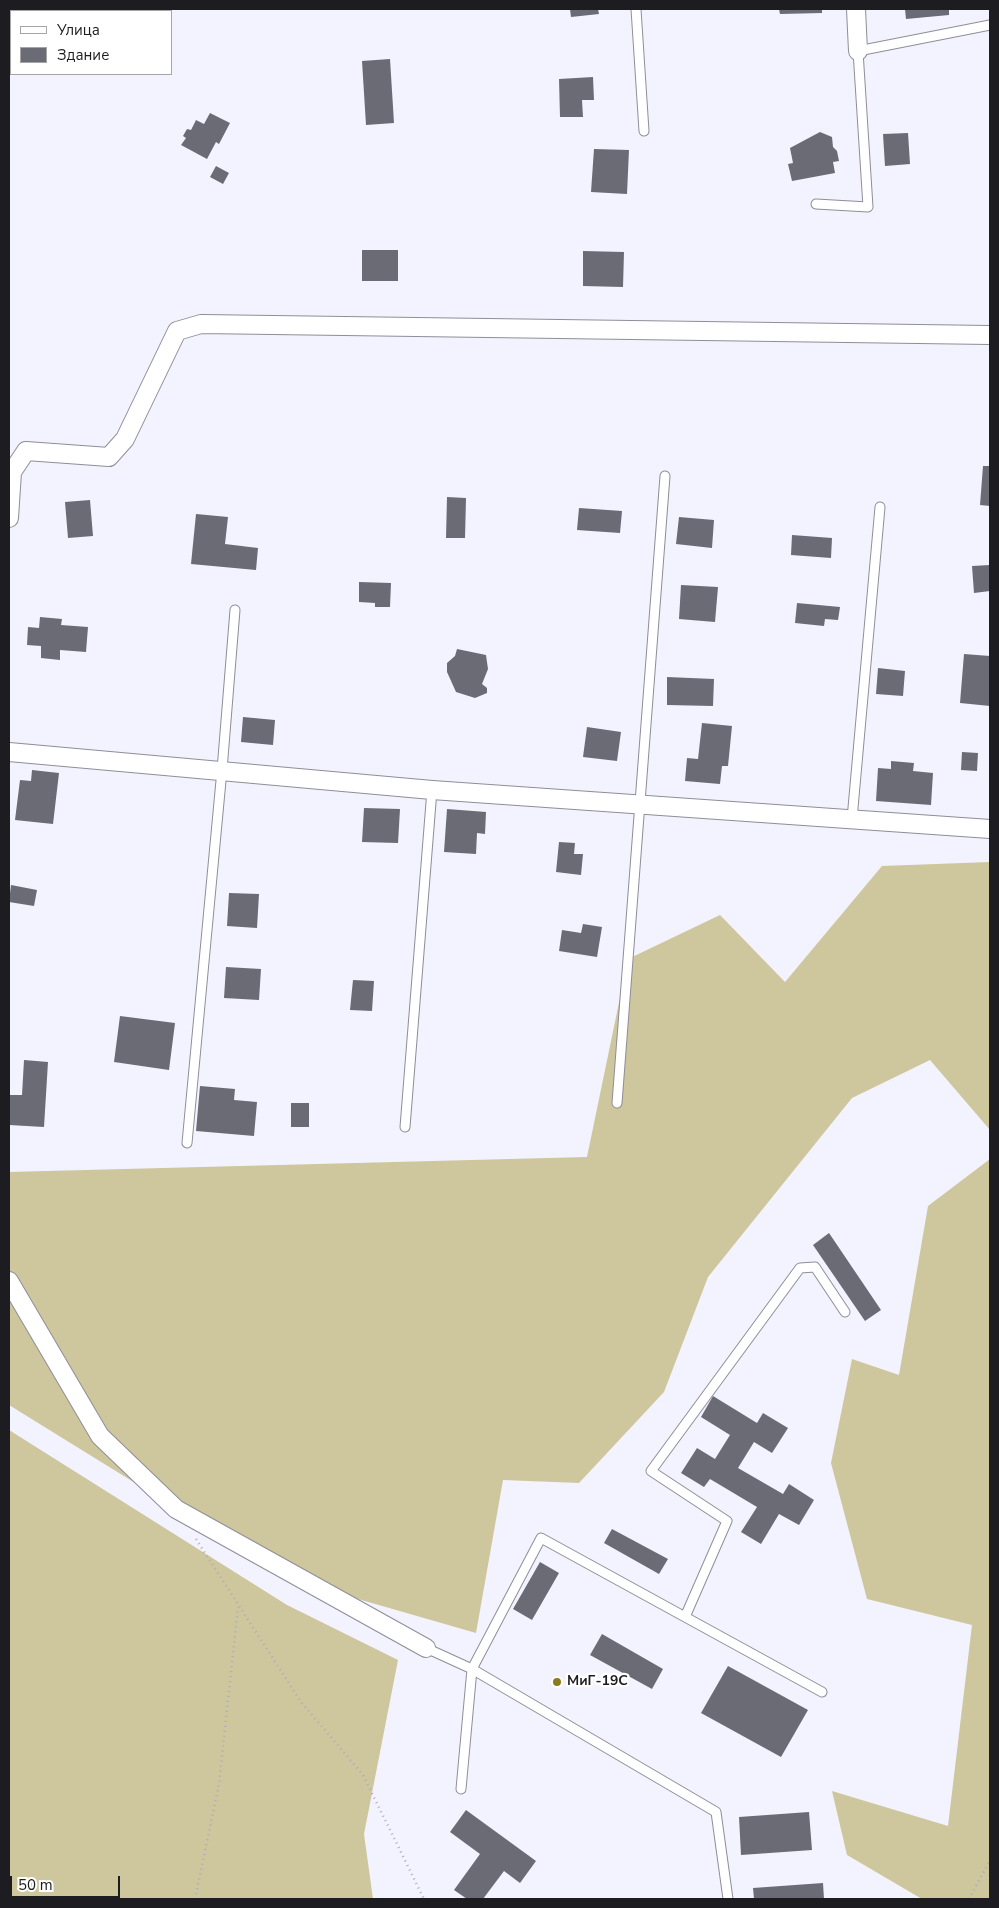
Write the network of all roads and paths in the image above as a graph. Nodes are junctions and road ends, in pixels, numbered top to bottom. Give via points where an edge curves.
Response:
1 (636, 9) edge
2 (856, 9) edge
3 (990, 25) edge
4 (858, 51) junction
5 (644, 131) dead end
6 (816, 204) dead end
7 (990, 335) edge
8 (665, 476) dead end
9 (880, 507) dead end
10 (9, 518) edge
11 (236, 610) dead end
12 (9, 752) edge
13 (222, 770) junction
14 (432, 790) junction
15 (641, 804) junction
16 (852, 819) junction
17 (990, 828) edge
18 (617, 1103) dead end
19 (405, 1127) dead end
20 (187, 1143) dead end
21 (9, 1281) edge
22 (845, 1312) dead end
23 (192, 1533) dead end
24 (238, 1605) junction
25 (685, 1617) junction
26 (426, 1648) joint
27 (472, 1669) junction
28 (822, 1692) dead end
29 (460, 1789) dead end
30 (990, 1860) edge
31 (195, 1899) edge
32 (424, 1899) edge
33 (728, 1899) edge
34 (968, 1899) edge

1 - 5 lane
2 - 4 street
3 - 4 lane
4 - 6 lane via 868,207
7 - 10 street via 202,324 177,331 125,439 109,457 26,451 12,472
8 - 15 lane
9 - 16 lane
11 - 13 lane
12 - 13 street
13 - 14 street
13 - 20 lane
14 - 15 street
14 - 19 lane
15 - 16 street
15 - 18 lane
16 - 17 street
21 - 26 street via 100,1436 176,1509
22 - 25 lane via 815,1267 800,1268 652,1471 727,1521
23 - 24 path
24 - 31 path via 219,1784
24 - 32 path via 301,1702 364,1775
25 - 27 lane via 541,1538
25 - 28 lane
26 - 27 lane
27 - 29 lane
27 - 33 lane via 716,1812
30 - 34 path

